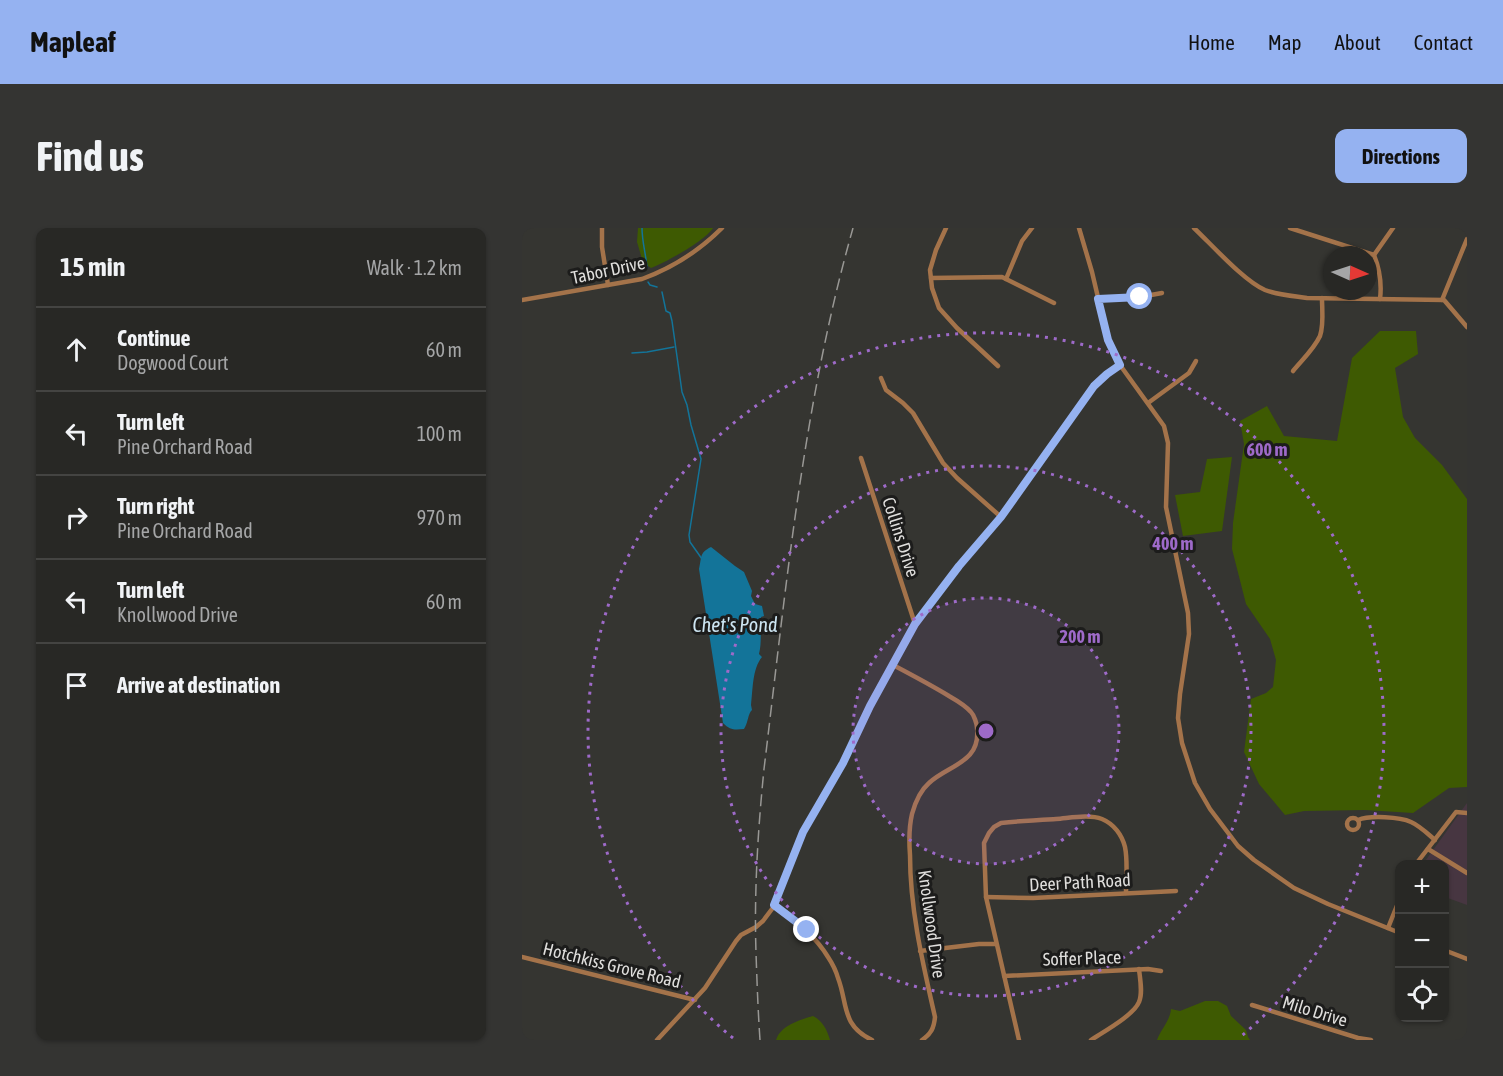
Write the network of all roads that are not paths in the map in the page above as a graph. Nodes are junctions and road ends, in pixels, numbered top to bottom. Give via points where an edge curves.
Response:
1 (602, 228) edge
2 (722, 228) edge
3 (946, 228) edge
4 (1032, 228) edge
5 (1079, 228) edge
6 (1194, 228) edge
7 (1290, 228) edge
8 (1393, 228) edge
9 (1467, 239) edge
10 (1346, 246) edge
11 (1377, 251) edge
12 (1377, 262) edge
13 (931, 278) junction
14 (1006, 279) junction
15 (608, 285) junction
16 (1162, 292) dead end
17 (1322, 298) junction
18 (1098, 299) junction
19 (522, 300) edge
20 (1380, 300) junction
21 (1442, 300) junction
22 (1054, 303) dead end
23 (1467, 327) edge
24 (1196, 361) dead end
25 (1120, 365) junction
26 (998, 366) dead end
27 (1293, 371) dead end
28 (881, 378) dead end
29 (1148, 403) junction
30 (861, 458) dead end
31 (1001, 517) junction
32 (915, 624) junction
33 (893, 665) junction
34 (1467, 813) edge
35 (1358, 820) dead end
36 (1435, 840) junction
37 (1428, 849) junction
38 (1419, 860) edge
39 (1467, 873) edge
40 (1176, 891) dead end
41 (1126, 893) junction
42 (986, 897) junction
43 (774, 905) junction
44 (1395, 910) edge
45 (1388, 928) junction
46 (1395, 931) edge
47 (996, 944) junction
48 (920, 951) junction
49 (1449, 952) edge
50 (522, 957) edge
51 (1467, 958) edge
52 (1139, 969) junction
53 (1161, 971) dead end
54 (1004, 976) junction
55 (695, 1000) junction
56 (1252, 1005) dead end
57 (657, 1040) edge
58 (872, 1040) edge
59 (922, 1040) edge
60 (1019, 1040) edge
61 (1090, 1040) edge
62 (1371, 1040) edge

1 - 15 street
2 - 15 street, Tabor Drive via 699,250 657,274
3 - 13 street via 936,250
4 - 14 street via 1022,241
5 - 18 street
6 - 17 street via 1251,282 1265,290
7 - 10 street
8 - 11 street
9 - 21 street
12 - 20 street via 1382,287
13 - 14 street
13 - 26 street via 939,308
14 - 22 street
15 - 19 street, Tabor Drive
16 - 18 street
17 - 20 street
17 - 27 street via 1320,337
18 - 25 street via 1108,340
20 - 21 street
21 - 23 street
24 - 29 street via 1189,373
25 - 29 street
25 - 31 street via 1094,386
28 - 31 street via 886,390 913,413 943,463
29 - 45 street via 1164,426 1168,443 1166,507 1189,624 1178,718 1195,783 1238,846 1254,860 1294,888
30 - 32 street, Collins Drive
31 - 32 street
32 - 33 street
33 - 43 street via 803,832
33 - 48 street, Knollwood Drive via 963,704 973,713 977,726 975,747 969,756 930,782 912,814 910,882
34 - 36 street via 1456,812
35 - 36 street via 1369,817 1411,822
36 - 37 street
37 - 38 street
37 - 39 street
40 - 41 street, Deer Path Road
41 - 42 street, Deer Path Road
41 - 42 street via 1127,866 1121,835 1103,819 1074,817 1001,823 994,827 984,843
42 - 47 street
43 - 55 street via 764,921 736,941
43 - 58 street via 807,930 827,955 839,978 847,1015
44 - 45 street
45 - 46 street
47 - 48 street
47 - 54 street
48 - 59 street, Knollwood Drive via 935,1017 929,1035
49 - 51 street
50 - 55 street, Hotchkiss Grove Road
52 - 53 street, Soffer Place
52 - 54 street, Soffer Place
52 - 61 street via 1140,1002
54 - 60 street
55 - 57 street
56 - 62 street, Milo Drive

